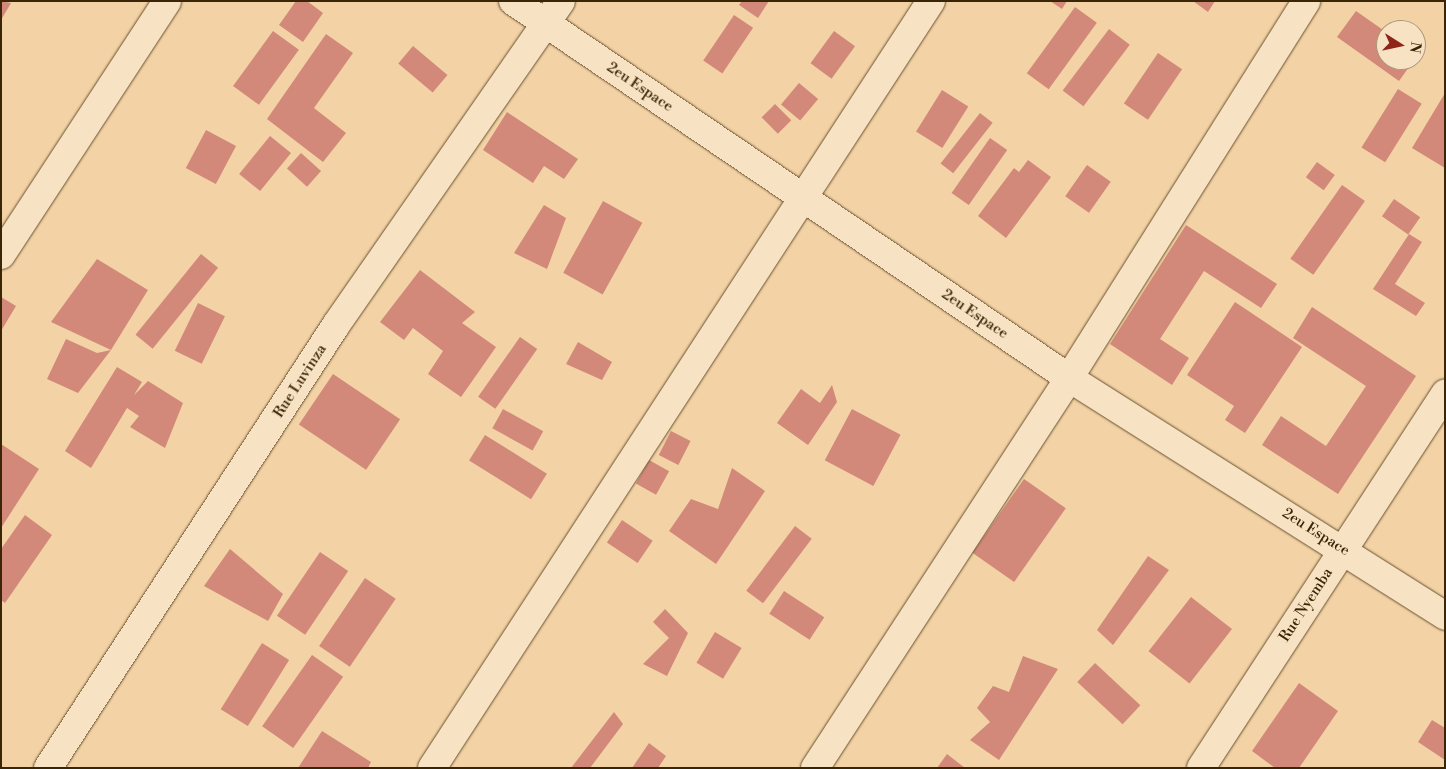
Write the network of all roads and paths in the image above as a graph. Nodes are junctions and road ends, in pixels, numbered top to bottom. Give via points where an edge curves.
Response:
1 (167, 1) edge
2 (513, 1) edge
3 (561, 1) edge
4 (931, 1) edge
5 (1306, 1) edge
6 (547, 24) junction
7 (804, 198) junction
8 (1, 255) edge
9 (1069, 378) junction
10 (1445, 394) edge
11 (1343, 548) junction
12 (1445, 616) edge
13 (48, 768) edge
14 (432, 768) edge
15 (815, 768) edge
16 (1200, 768) edge

1 - 8 street
2 - 6 street, 2eu Espace
3 - 6 street, Rue Luvinza
4 - 7 street
5 - 9 street
6 - 7 street, 2eu Espace
6 - 13 street, Rue Luvinza via 336,325
7 - 9 street, 2eu Espace
7 - 14 street
9 - 11 street, 2eu Espace
9 - 15 street
10 - 11 street, Rue Nyemba
11 - 12 street, 2eu Espace
11 - 16 street, Rue Nyemba

